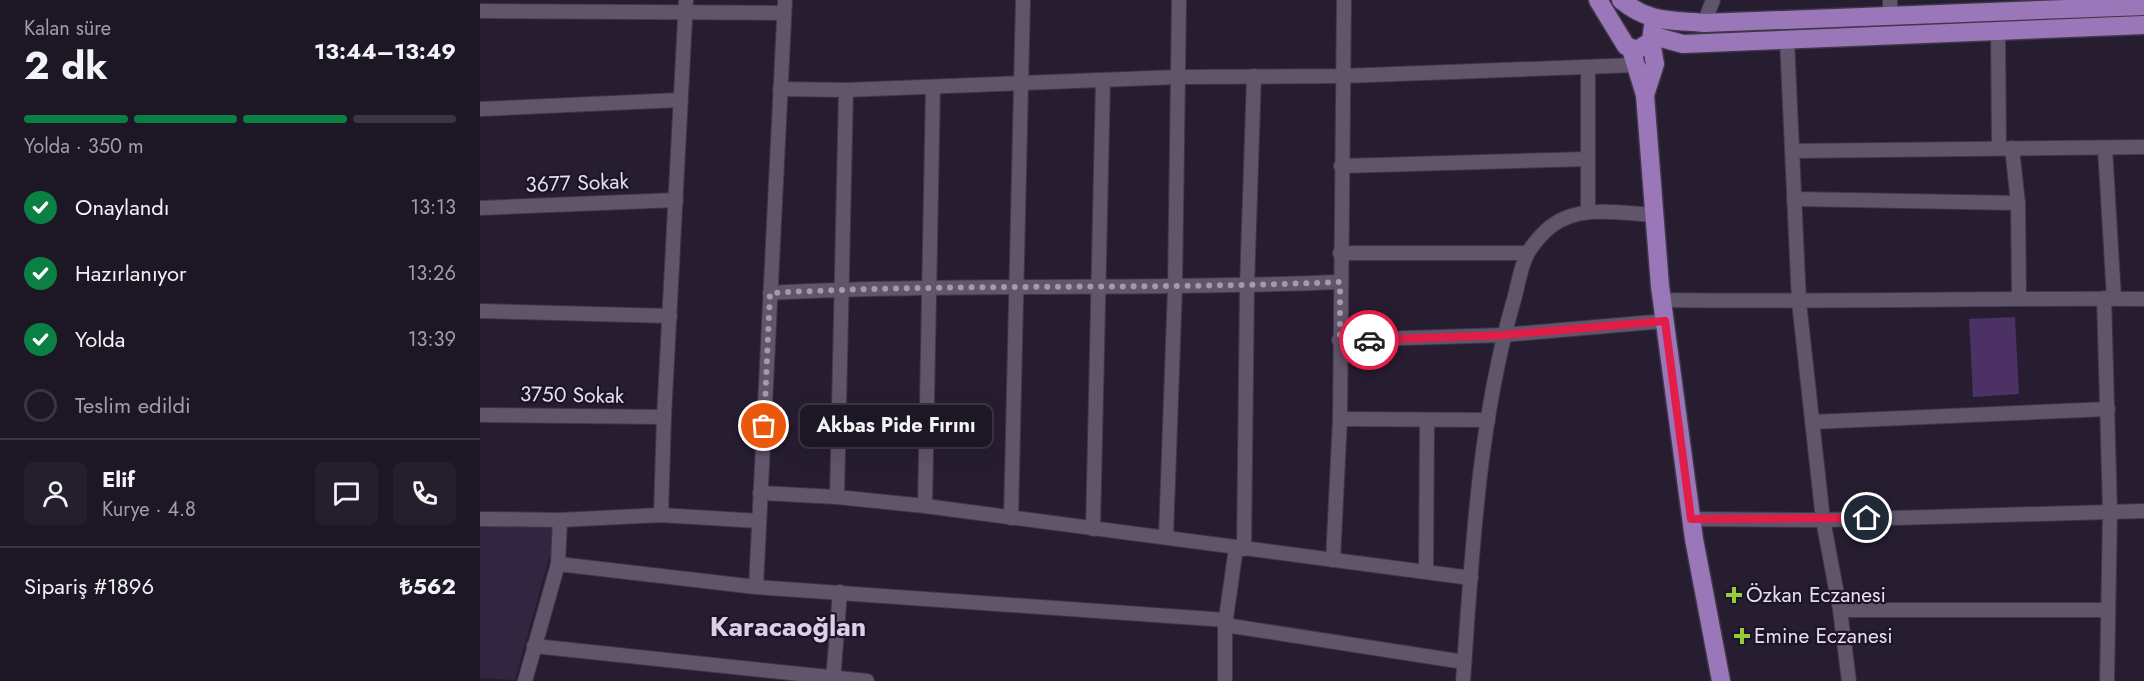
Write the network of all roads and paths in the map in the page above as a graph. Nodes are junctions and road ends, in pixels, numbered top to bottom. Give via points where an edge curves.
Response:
1 (1023, 0) edge
2 (1179, 0) edge
3 (1344, 0) edge
4 (1599, 0) edge
5 (1622, 0) edge
6 (1713, 0) edge
7 (550, 6) edge
8 (686, 6) edge
9 (1993, 6) edge
10 (2144, 6) edge
11 (784, 7) edge
12 (1890, 8) edge
13 (480, 11) edge
14 (1643, 16) junction
15 (1704, 23) junction
16 (2144, 25) edge
17 (1619, 30) junction
18 (1998, 31) junction
19 (1653, 39) junction
20 (1787, 40) junction
21 (1683, 44) junction
22 (1634, 57) junction
23 (1655, 64) junction
24 (1588, 67) junction
25 (1254, 76) junction
26 (1343, 76) junction
27 (1178, 77) junction
28 (1103, 81) junction
29 (1019, 82) junction
30 (933, 87) junction
31 (780, 89) junction
32 (846, 90) junction
33 (1646, 95) junction
34 (679, 100) junction
35 (480, 109) edge
36 (2144, 147) edge
37 (2005, 148) junction
38 (2105, 148) junction
39 (1793, 151) junction
40 (1588, 159) junction
41 (1341, 166) junction
42 (1794, 199) junction
43 (675, 200) junction
44 (2018, 204) junction
45 (480, 208) edge
46 (1588, 211) junction
47 (1655, 215) junction
48 (1340, 253) junction
49 (1527, 253) junction
50 (1340, 282) junction
51 (1247, 286) junction
52 (1098, 287) junction
53 (1175, 288) junction
54 (841, 289) junction
55 (1015, 289) junction
56 (929, 290) junction
57 (770, 293) junction
58 (2019, 297) junction
59 (2109, 298) junction
60 (2144, 298) edge
61 (1662, 300) junction
62 (1799, 302) junction
63 (480, 311) edge
64 (670, 316) junction
65 (1665, 321) junction
66 (1504, 335) junction
67 (1340, 340) junction
68 (2108, 409) junction
69 (480, 415) edge
70 (664, 417) junction
71 (1340, 419) junction
72 (1488, 420) junction
73 (1427, 421) junction
74 (1812, 422) junction
75 (760, 493) junction
76 (837, 497) junction
77 (925, 506) junction
78 (2110, 511) junction
79 (2144, 511) edge
80 (661, 515) junction
81 (1011, 518) junction
82 (480, 519) edge
83 (1691, 519) junction
84 (560, 520) junction
85 (1823, 520) junction
86 (759, 521) junction
87 (1093, 529) junction
88 (1166, 536) junction
89 (1240, 548) junction
90 (1333, 560) junction
91 (558, 564) junction
92 (1425, 572) junction
93 (1471, 578) junction
94 (756, 587) junction
95 (840, 592) junction
96 (1840, 610) junction
97 (2108, 610) junction
98 (1226, 623) junction
99 (534, 646) junction
100 (1464, 662) junction
101 (833, 680) edge
102 (525, 681) edge
103 (867, 681) edge
104 (1225, 681) edge
105 (1463, 681) edge
106 (1721, 681) edge
107 (1848, 681) edge
108 (2107, 681) edge

1 - 29 street
2 - 27 street
3 - 26 street
4 - 17 main road
5 - 14 main road
6 - 15 street
7 - 8 street
7 - 13 street
8 - 11 street
8 - 34 street
9 - 10 main road
9 - 12 main road
11 - 31 street
12 - 15 main road
14 - 15 main road
14 - 17 main road via 1624,19
14 - 19 main road via 1654,29
16 - 18 main road
17 - 22 main road via 1622,42
18 - 20 main road
18 - 37 street
19 - 21 main road
19 - 22 main road
19 - 23 main road
20 - 21 main road
20 - 39 street
21 - 23 main road
22 - 24 street
22 - 33 main road
23 - 33 main road
24 - 26 street
24 - 40 street
25 - 26 street
25 - 27 street
25 - 51 street
26 - 41 street
27 - 28 street
27 - 53 street
28 - 29 street
28 - 52 street
29 - 30 street
29 - 55 street
30 - 32 street
30 - 56 street
31 - 32 street
31 - 57 street
32 - 54 street
33 - 47 main road
34 - 35 street
34 - 43 street
36 - 38 street
37 - 38 street
37 - 39 street
37 - 44 street
38 - 59 street
39 - 42 street
40 - 41 street
40 - 46 street
41 - 48 street
42 - 44 street
42 - 62 street
43 - 45 street, 3677 Sokak
43 - 64 street
44 - 58 street
46 - 47 street
46 - 49 street via 1559,220
47 - 61 main road
48 - 49 street
48 - 50 street
49 - 66 street
50 - 51 street
50 - 67 street
51 - 53 street
51 - 89 street
52 - 53 street
52 - 55 street
52 - 87 street
53 - 88 street
54 - 56 street
54 - 57 street
54 - 76 street
55 - 56 street
55 - 81 street
56 - 77 street
57 - 75 street
58 - 59 street
58 - 62 street
59 - 60 street
59 - 68 street
61 - 62 street
61 - 65 main road
62 - 74 street
63 - 64 street
64 - 70 street
65 - 66 street
65 - 83 main road
66 - 67 street
66 - 72 street
67 - 71 street
68 - 74 street
68 - 78 street
69 - 70 street, 3750 Sokak
70 - 80 street
71 - 73 street
71 - 90 street
72 - 73 street
72 - 93 street
73 - 92 street
74 - 85 street
75 - 76 street
75 - 86 street
76 - 77 street
77 - 81 street
78 - 79 street
78 - 85 street
78 - 97 street
80 - 84 street
80 - 86 street
81 - 87 street
82 - 84 street
83 - 85 street
83 - 106 main road
84 - 91 street
85 - 96 street
86 - 94 street
87 - 88 street
88 - 89 street
89 - 90 street
89 - 98 street
90 - 92 street
91 - 94 street
91 - 99 street
92 - 93 street
93 - 100 street
94 - 95 street
95 - 98 street
95 - 101 street
96 - 97 street
96 - 107 street
97 - 108 street
98 - 100 street
98 - 104 street
99 - 101 street
99 - 102 street
100 - 105 street
101 - 103 street

